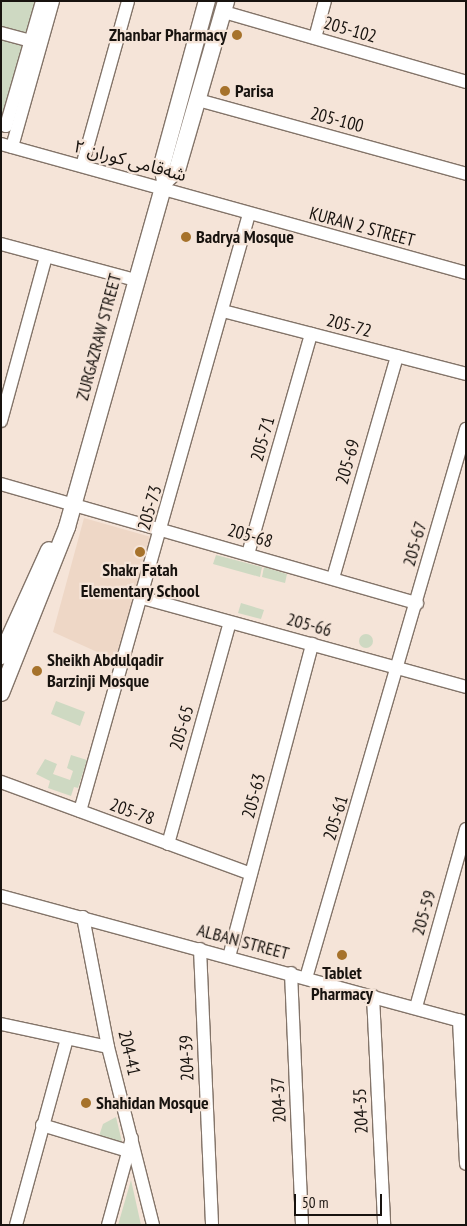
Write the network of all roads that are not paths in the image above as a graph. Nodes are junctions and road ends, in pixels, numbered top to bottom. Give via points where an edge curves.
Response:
1 (42, 1) edge
2 (53, 1) edge
3 (128, 1) edge
4 (207, 1) edge
5 (325, 1) edge
6 (225, 6) edge
7 (1, 33) edge
8 (315, 38) junction
9 (31, 41) junction
10 (466, 82) edge
11 (198, 100) junction
12 (4, 123) edge
13 (7, 146) edge
14 (82, 166) junction
15 (466, 174) edge
16 (164, 184) junction
17 (250, 214) junction
18 (1, 244) edge
19 (46, 256) junction
20 (466, 273) edge
21 (135, 280) junction
22 (223, 311) junction
23 (311, 334) junction
24 (397, 356) junction
25 (466, 374) edge
26 (1, 421) edge
27 (466, 429) edge
28 (1, 484) edge
29 (73, 504) junction
30 (162, 530) junction
31 (248, 554) junction
32 (332, 578) junction
33 (143, 598) junction
34 (417, 603) junction
35 (230, 622) junction
36 (312, 644) junction
37 (2, 652) edge
38 (399, 669) junction
39 (466, 687) edge
40 (1, 693) edge
41 (1, 782) edge
42 (80, 811) junction
43 (466, 829) edge
44 (168, 844) junction
45 (251, 874) junction
46 (5, 894) edge
47 (83, 917) junction
48 (200, 949) junction
49 (229, 957) junction
50 (291, 974) junction
51 (306, 978) junction
52 (373, 996) junction
53 (416, 1007) junction
54 (463, 1021) edge
55 (1, 1024) edge
56 (67, 1039) junction
57 (108, 1047) junction
58 (42, 1125) junction
59 (132, 1138) junction
60 (128, 1151) junction
61 (466, 1164) edge
62 (16, 1225) edge
63 (108, 1225) edge
64 (153, 1225) edge
65 (212, 1225) edge
66 (302, 1225) edge
67 (384, 1225) edge

1 - 9 street
2 - 13 street
3 - 14 street
4 - 16 main road, ZURGAZRAW STREET via 162,165
5 - 8 street
6 - 8 street, 205-102
6 - 11 main road, ZURGAZRAW STREET
7 - 9 street
8 - 10 street, 205-102
9 - 12 street
11 - 15 street, 205-100
11 - 16 main road, ZURGAZRAW STREET via 177,170
13 - 14 street, شەقامی کوران ٢
14 - 16 street, شەقامی کوران ٢
16 - 17 street, شەقامی کوران ٢
16 - 21 main road, ZURGAZRAW STREET
17 - 20 street, KURAN 2 STREET
17 - 22 street, 205-73
18 - 19 street
19 - 21 street
19 - 26 street
21 - 29 main road, ZURGAZRAW STREET
22 - 23 street, 205-72
22 - 30 street, 205-73
23 - 24 street, 205-72
23 - 31 street, 205-71
24 - 25 street, 205-72
24 - 32 street, 205-69
27 - 34 street, 205-67
28 - 29 street, 205-68
29 - 30 street, 205-68
29 - 37 main road, ZURGAZRAW STREET
29 - 40 main road, ZURGAZRAW STREET
30 - 31 street, 205-68
30 - 33 street, 205-73
31 - 32 street, 205-68
32 - 34 street, 205-68
33 - 35 street, 205-66
33 - 42 street, 205-73
34 - 38 street, 205-67
35 - 36 street, 205-66
35 - 44 street, 205-65
36 - 38 street, 205-66
36 - 45 street, 205-63
38 - 39 street, 205-66
38 - 51 street, 205-61
41 - 42 street, 205-78
42 - 44 street, 205-78
43 - 53 street, 205-59
44 - 45 street, 205-78
45 - 49 street, 205-63
46 - 47 street, ALBAN STREET
47 - 48 street, ALBAN STREET
47 - 57 street, 204-41
48 - 49 street, ALBAN STREET
48 - 65 street, 204-39
49 - 50 street, ALBAN STREET
50 - 51 street, ALBAN STREET
50 - 66 street, 204-37
51 - 52 street, ALBAN STREET
52 - 53 street, ALBAN STREET
52 - 67 street, 204-35
53 - 54 street, ALBAN STREET
54 - 61 street
55 - 56 street
56 - 57 street
56 - 58 street
57 - 59 street, 204-41
58 - 60 street
58 - 62 street
59 - 60 street
59 - 64 street, 204-41
60 - 63 street

